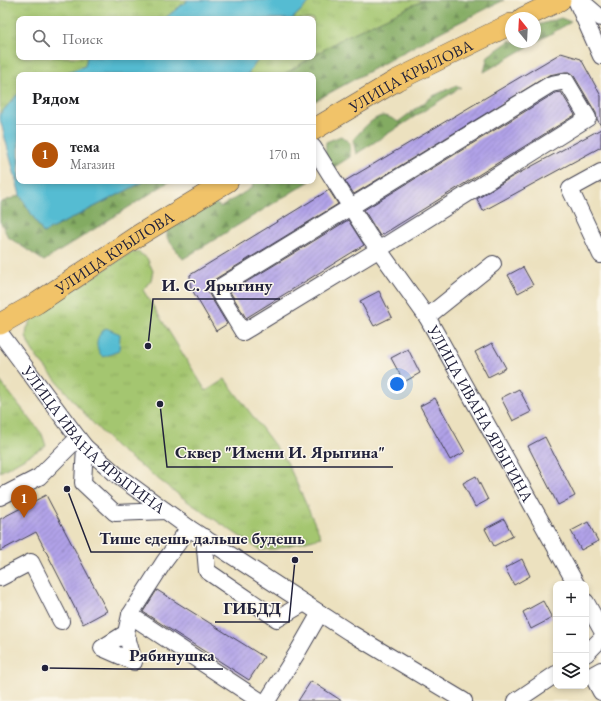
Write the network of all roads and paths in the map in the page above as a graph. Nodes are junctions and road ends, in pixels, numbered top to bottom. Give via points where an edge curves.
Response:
1 (560, 0) edge
2 (576, 0) edge
3 (580, 0) edge
4 (535, 12) edge
5 (601, 18) edge
6 (505, 27) edge
7 (601, 56) edge
8 (316, 128) edge
9 (316, 152) edge
10 (601, 172) edge
11 (223, 184) edge
12 (350, 206) junction
13 (378, 250) junction
14 (601, 255) edge
15 (493, 264) dead end
16 (427, 317) junction
17 (0, 324) edge
18 (0, 333) edge
19 (81, 442) junction
20 (0, 497) edge
21 (166, 511) junction
22 (189, 528) junction
23 (204, 537) junction
24 (0, 578) edge
25 (574, 581) edge
26 (304, 603) junction
27 (589, 607) edge
28 (320, 613) junction
29 (130, 615) junction
30 (61, 620) dead end
31 (601, 629) edge
32 (126, 633) dead end
33 (601, 639) edge
34 (587, 653) edge
35 (601, 670) edge
36 (553, 676) edge
37 (601, 692) edge
38 (260, 701) edge
39 (267, 701) edge
40 (464, 701) edge
41 (516, 701) edge

1 - 4 main road
2 - 7 street
3 - 5 street
6 - 8 main road, УЛИЦА КРЫЛОВА via 397,80
9 - 12 street
10 - 14 street via 570,189
11 - 17 main road, УЛИЦА КРЫЛОВА
12 - 13 street
12 - 13 street via 217,289 243,332
12 - 13 street via 551,84 566,81 588,118
13 - 16 street
15 - 16 street, УЛИЦА ИВАНА ЯРЫГИНА
16 - 25 street, УЛИЦА ИВАНА ЯРЫГИНА
18 - 19 street, УЛИЦА ИВАНА ЯРЫГИНА
19 - 20 street via 39,477
19 - 21 street, УЛИЦА ИВАНА ЯРЫГИНА via 118,476
19 - 21 street via 83,483 115,513
21 - 22 street, УЛИЦА ИВАНА ЯРЫГИНА
22 - 23 street, УЛИЦА ИВАНА ЯРЫГИНА
22 - 29 street
23 - 26 street, УЛИЦА ИВАНА ЯРЫГИНА
23 - 26 street via 207,571 277,619
24 - 30 street via 31,562
26 - 28 street, УЛИЦА ИВАНА ЯРЫГИНА
27 - 31 street
28 - 39 street
28 - 40 street, УЛИЦА ИВАНА ЯРЫГИНА
29 - 32 street
29 - 38 street
33 - 34 street
35 - 37 street via 592,675
36 - 41 street

